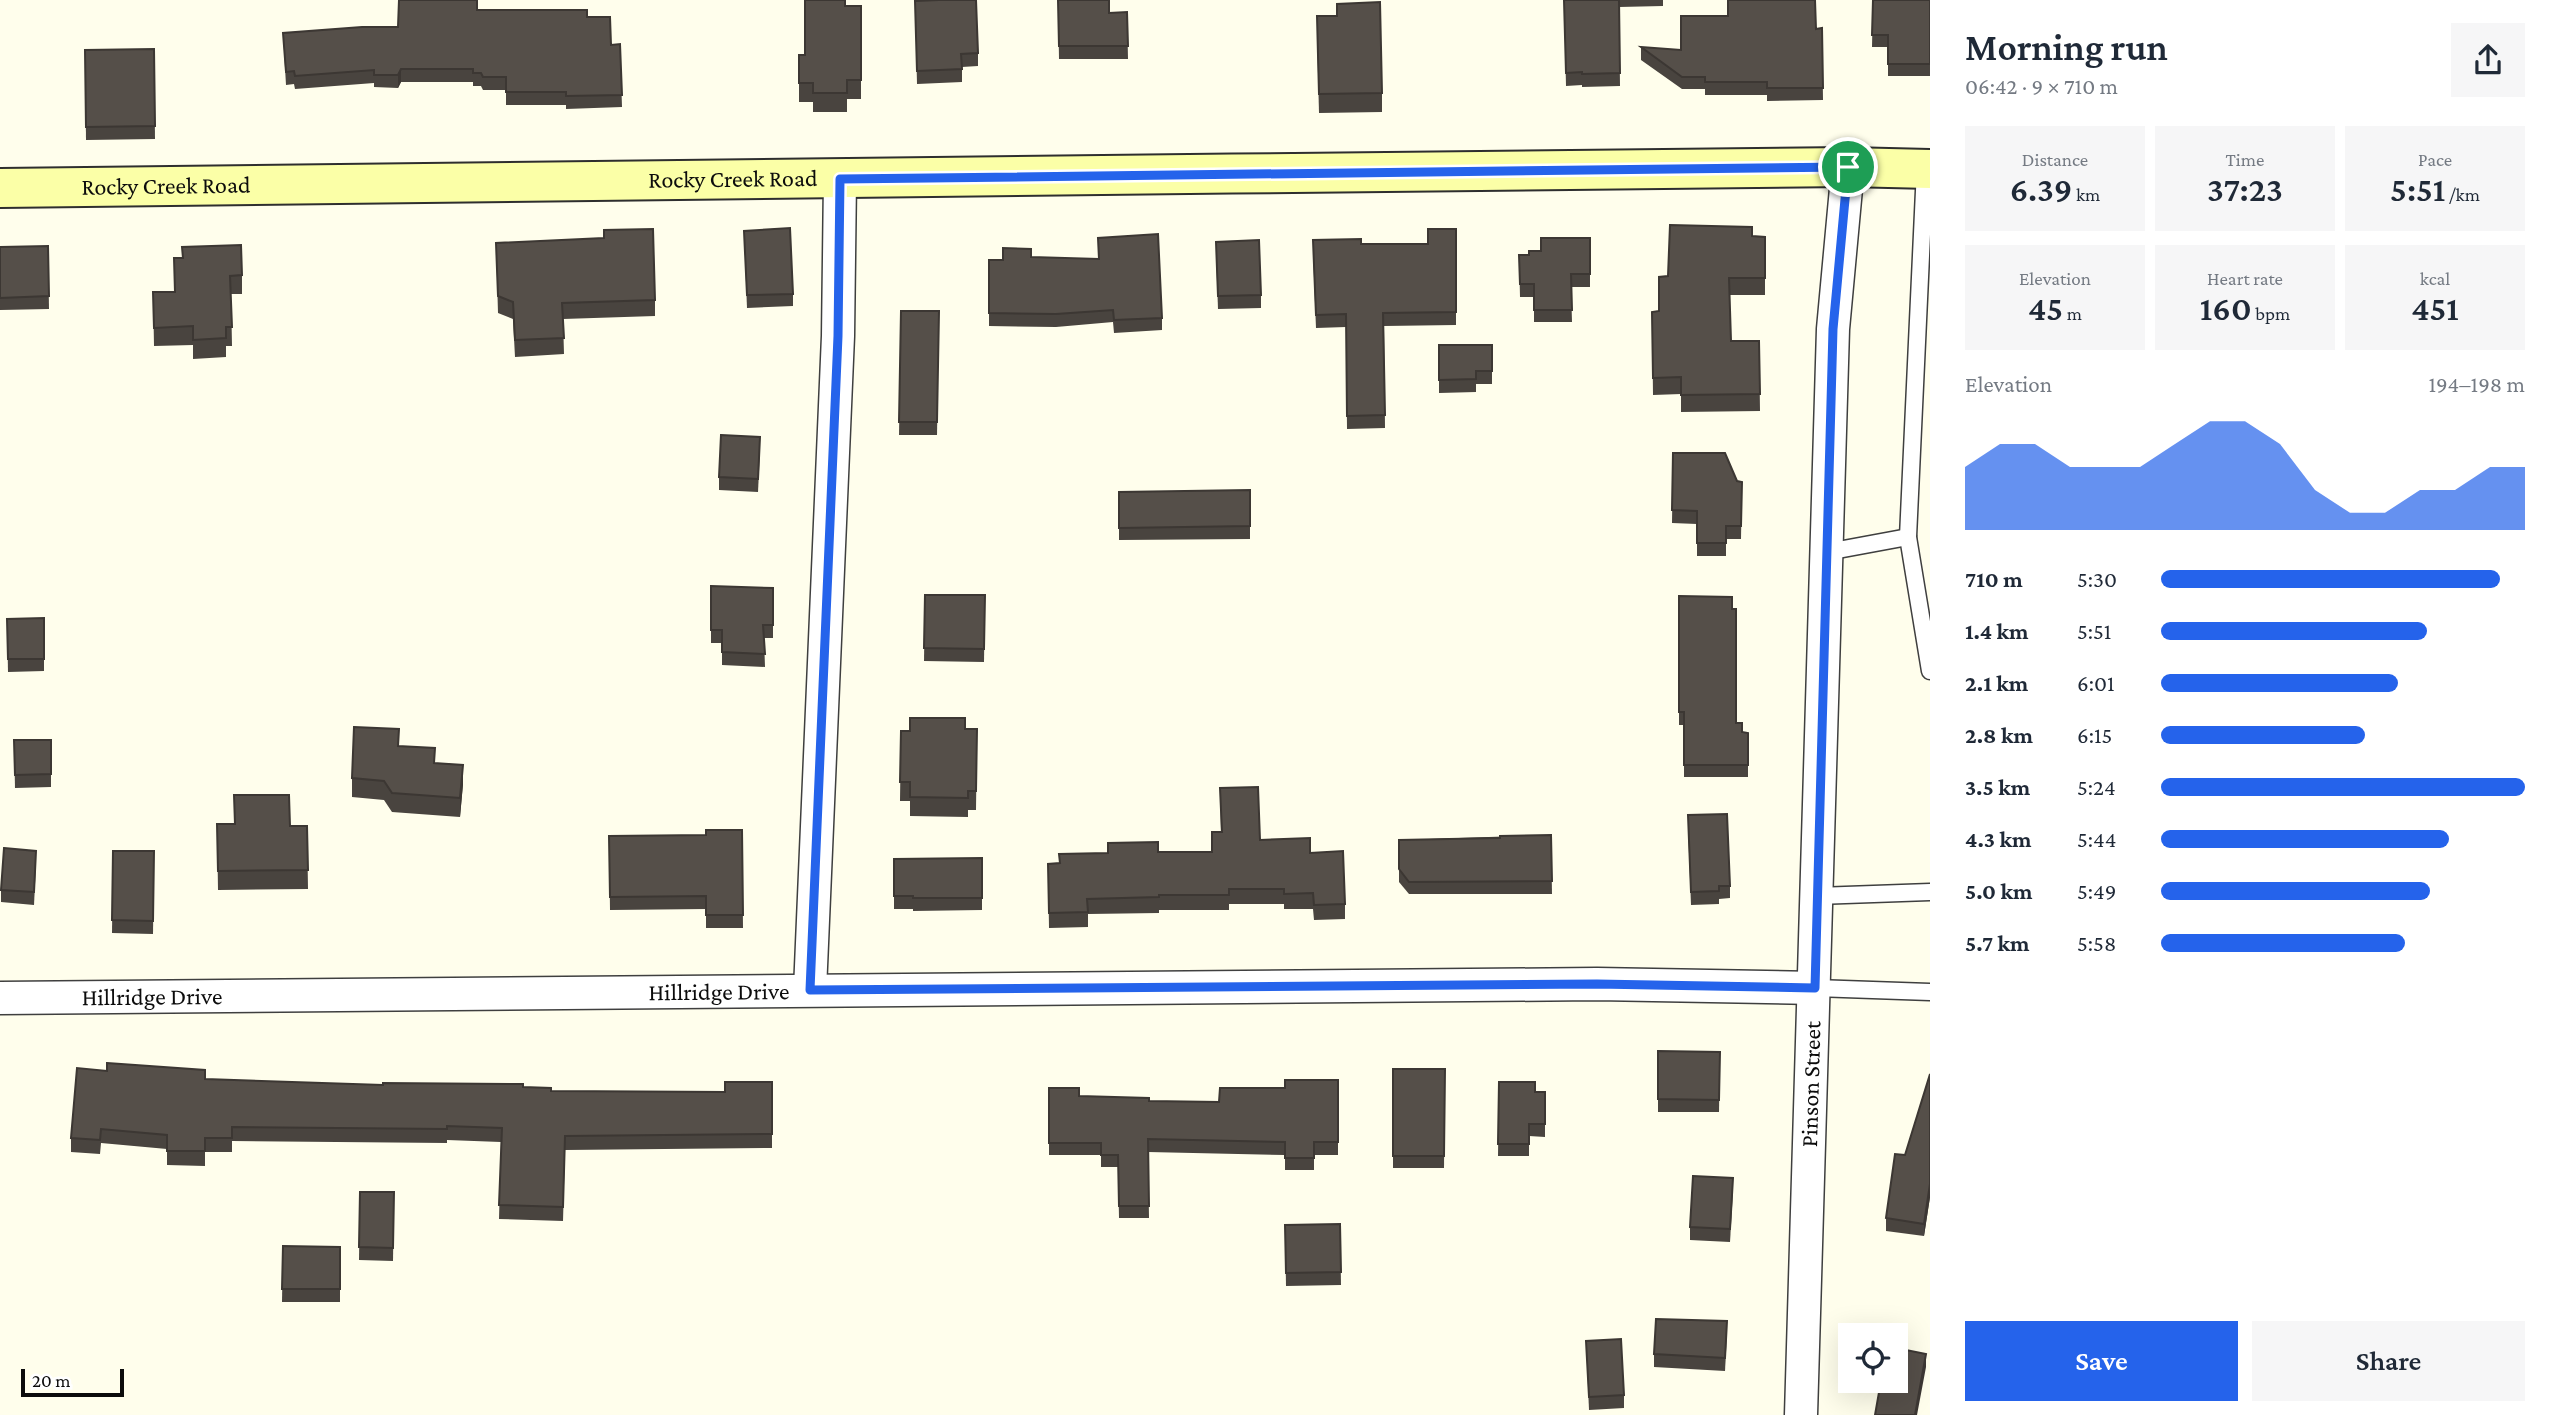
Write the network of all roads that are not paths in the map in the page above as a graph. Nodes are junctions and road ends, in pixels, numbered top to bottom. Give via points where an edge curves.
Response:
1 (1848, 167) junction
2 (1927, 169) edge
3 (840, 179) junction
4 (0, 188) edge
5 (1908, 537) junction
6 (1827, 552) junction
7 (1930, 671) edge
8 (1930, 892) edge
9 (1817, 896) junction
10 (1815, 988) junction
11 (810, 990) junction
12 (1930, 992) edge
13 (0, 998) edge
14 (1801, 1415) edge

1 - 2 street, Rocky Creek Road
1 - 3 street, Rocky Creek Road
1 - 6 street, Pinson Street via 1833,329
2 - 5 lane
3 - 4 street, Rocky Creek Road
3 - 11 street via 838,336
5 - 6 lane
5 - 7 lane
6 - 9 street, Pinson Street
8 - 9 lane
9 - 10 street, Pinson Street
10 - 11 street, Hillridge Drive via 1597,984
10 - 12 lane
10 - 14 street, Pinson Street
11 - 13 street, Hillridge Drive

